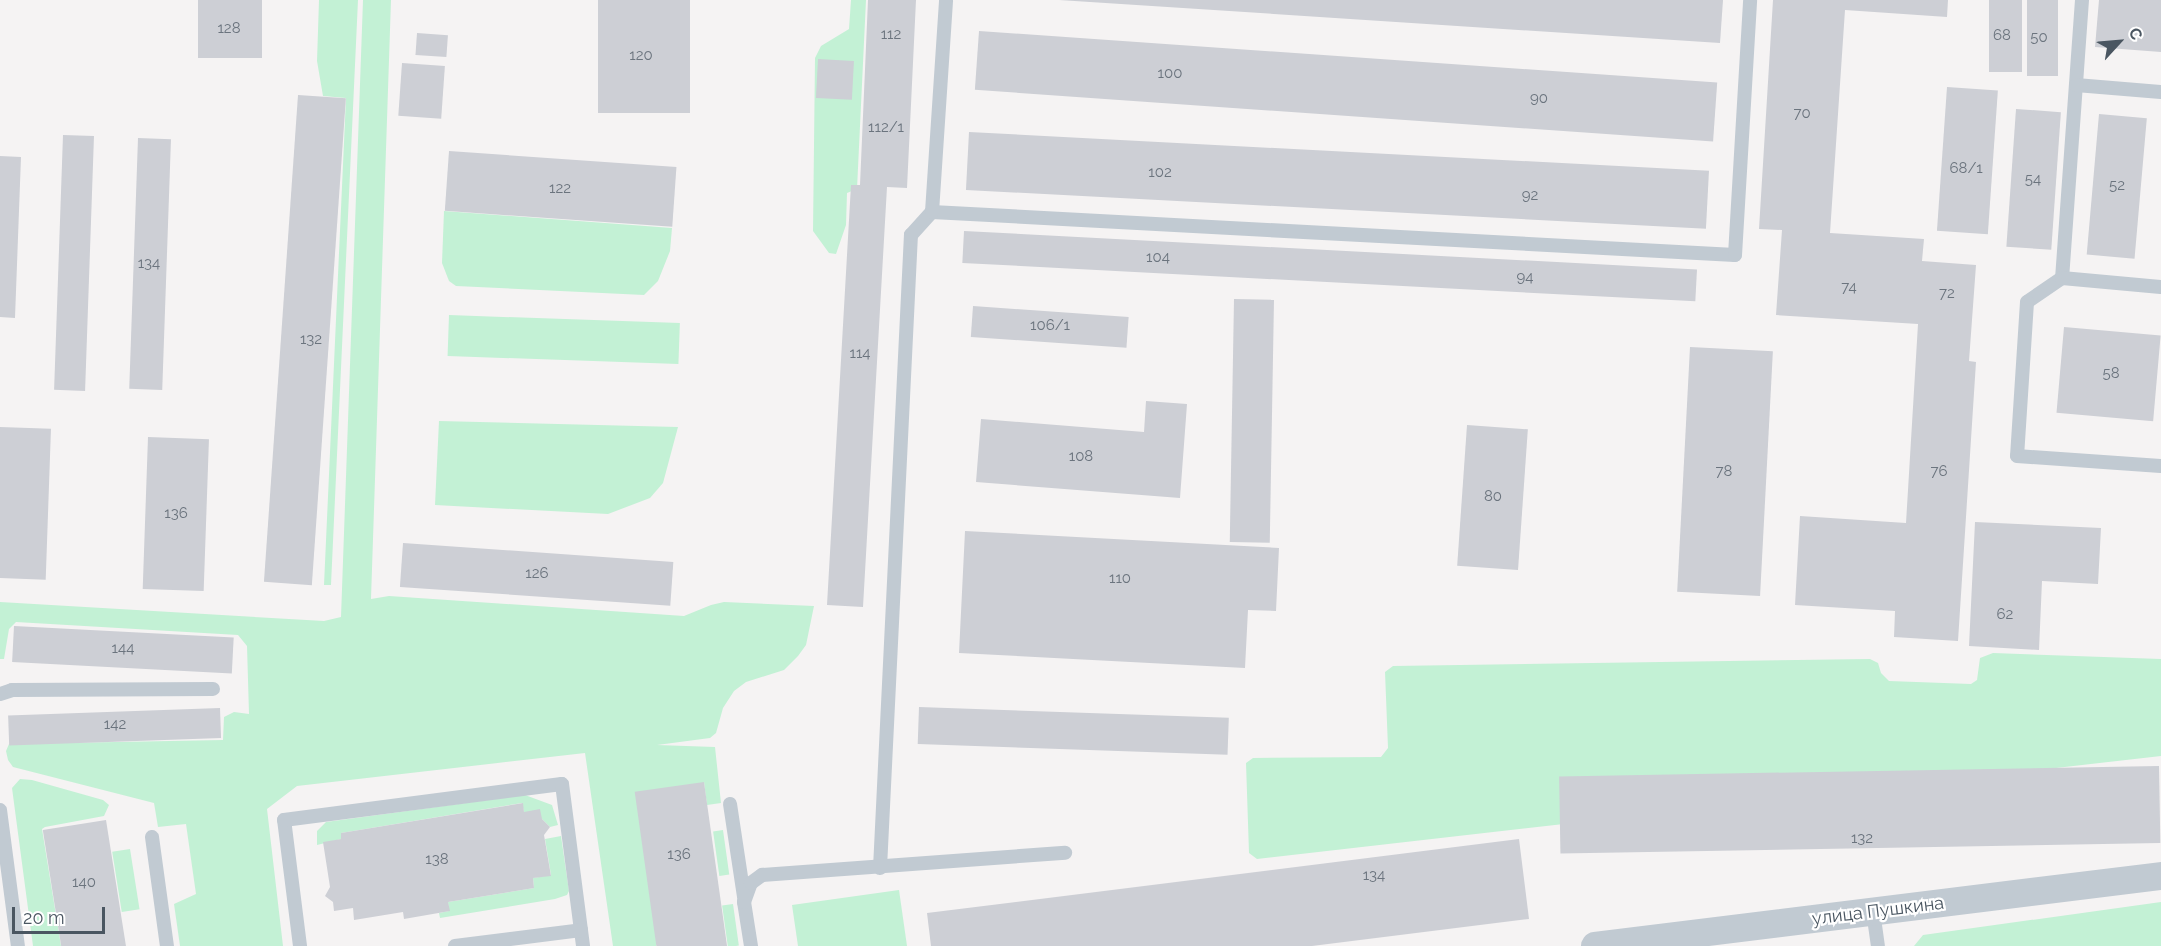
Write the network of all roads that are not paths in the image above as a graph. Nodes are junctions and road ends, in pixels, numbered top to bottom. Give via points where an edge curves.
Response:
1 (946, 0) edge
2 (1750, 0) edge
3 (2082, 0) edge
4 (2076, 86) junction
5 (2161, 92) edge
6 (932, 212) junction
7 (2062, 278) junction
8 (2161, 287) edge
9 (2161, 466) edge
10 (213, 689) dead end
11 (0, 694) edge
12 (730, 804) dead end
13 (0, 810) edge
14 (152, 837) dead end
15 (1065, 853) dead end
16 (880, 868) junction
17 (2161, 876) edge
18 (744, 902) junction
19 (1873, 911) junction
20 (581, 930) junction
21 (18, 946) edge
22 (167, 946) edge
23 (300, 946) edge
24 (455, 946) edge
25 (583, 946) edge
26 (751, 946) edge
27 (1595, 946) edge
28 (1878, 946) edge

1 - 6 lane
2 - 6 lane via 1734,255
3 - 4 lane
4 - 5 lane
4 - 7 lane
6 - 16 lane via 911,235
7 - 8 lane
7 - 9 lane via 2027,302 2017,456
10 - 11 lane via 12,690
12 - 18 lane
13 - 21 lane
14 - 22 lane
15 - 16 lane
16 - 18 lane via 762,875 751,883
17 - 19 street, улица Пушкина
18 - 26 lane
19 - 27 street, улица Пушкина
19 - 28 lane
20 - 23 lane via 562,784 284,820
20 - 24 lane
20 - 25 lane

